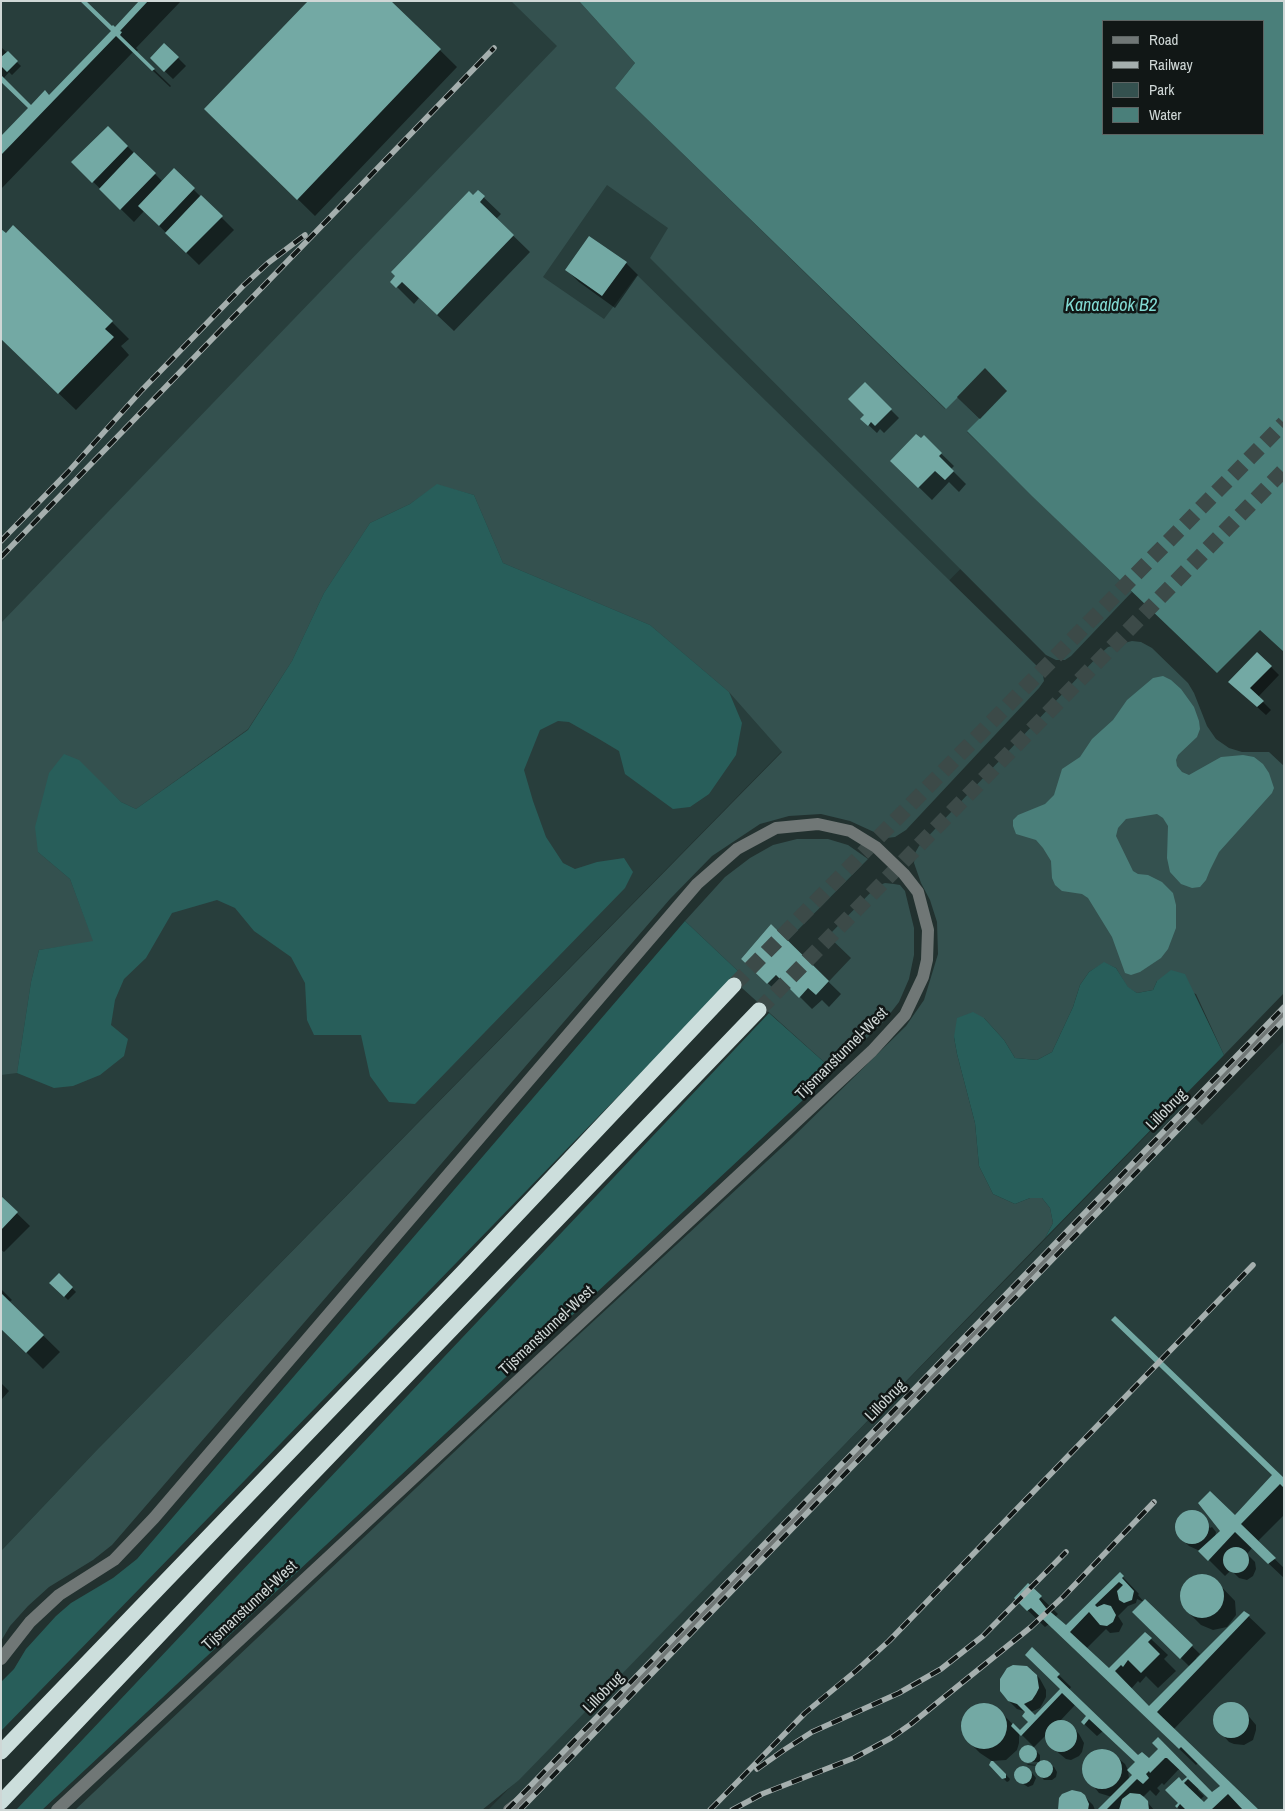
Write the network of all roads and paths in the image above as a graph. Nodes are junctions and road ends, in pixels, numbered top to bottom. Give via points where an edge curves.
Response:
1 (734, 985) tunnel mouth
2 (759, 1010) tunnel mouth
3 (1284, 1014) edge
4 (1, 1659) edge
5 (1, 1752) edge
6 (1, 1802) edge
7 (57, 1810) edge
8 (508, 1810) edge

1 - 5 highway via 462,1274
2 - 6 highway
3 - 8 street, Lillobrug via 557,1766
4 - 7 street, Tijsmanstunnel-West via 30,1622 59,1595 114,1560 154,1518 697,884 737,849 776,828 818,824 850,831 876,847 904,874 918,892 926,920 927,960 923,977 904,1015 872,1051

